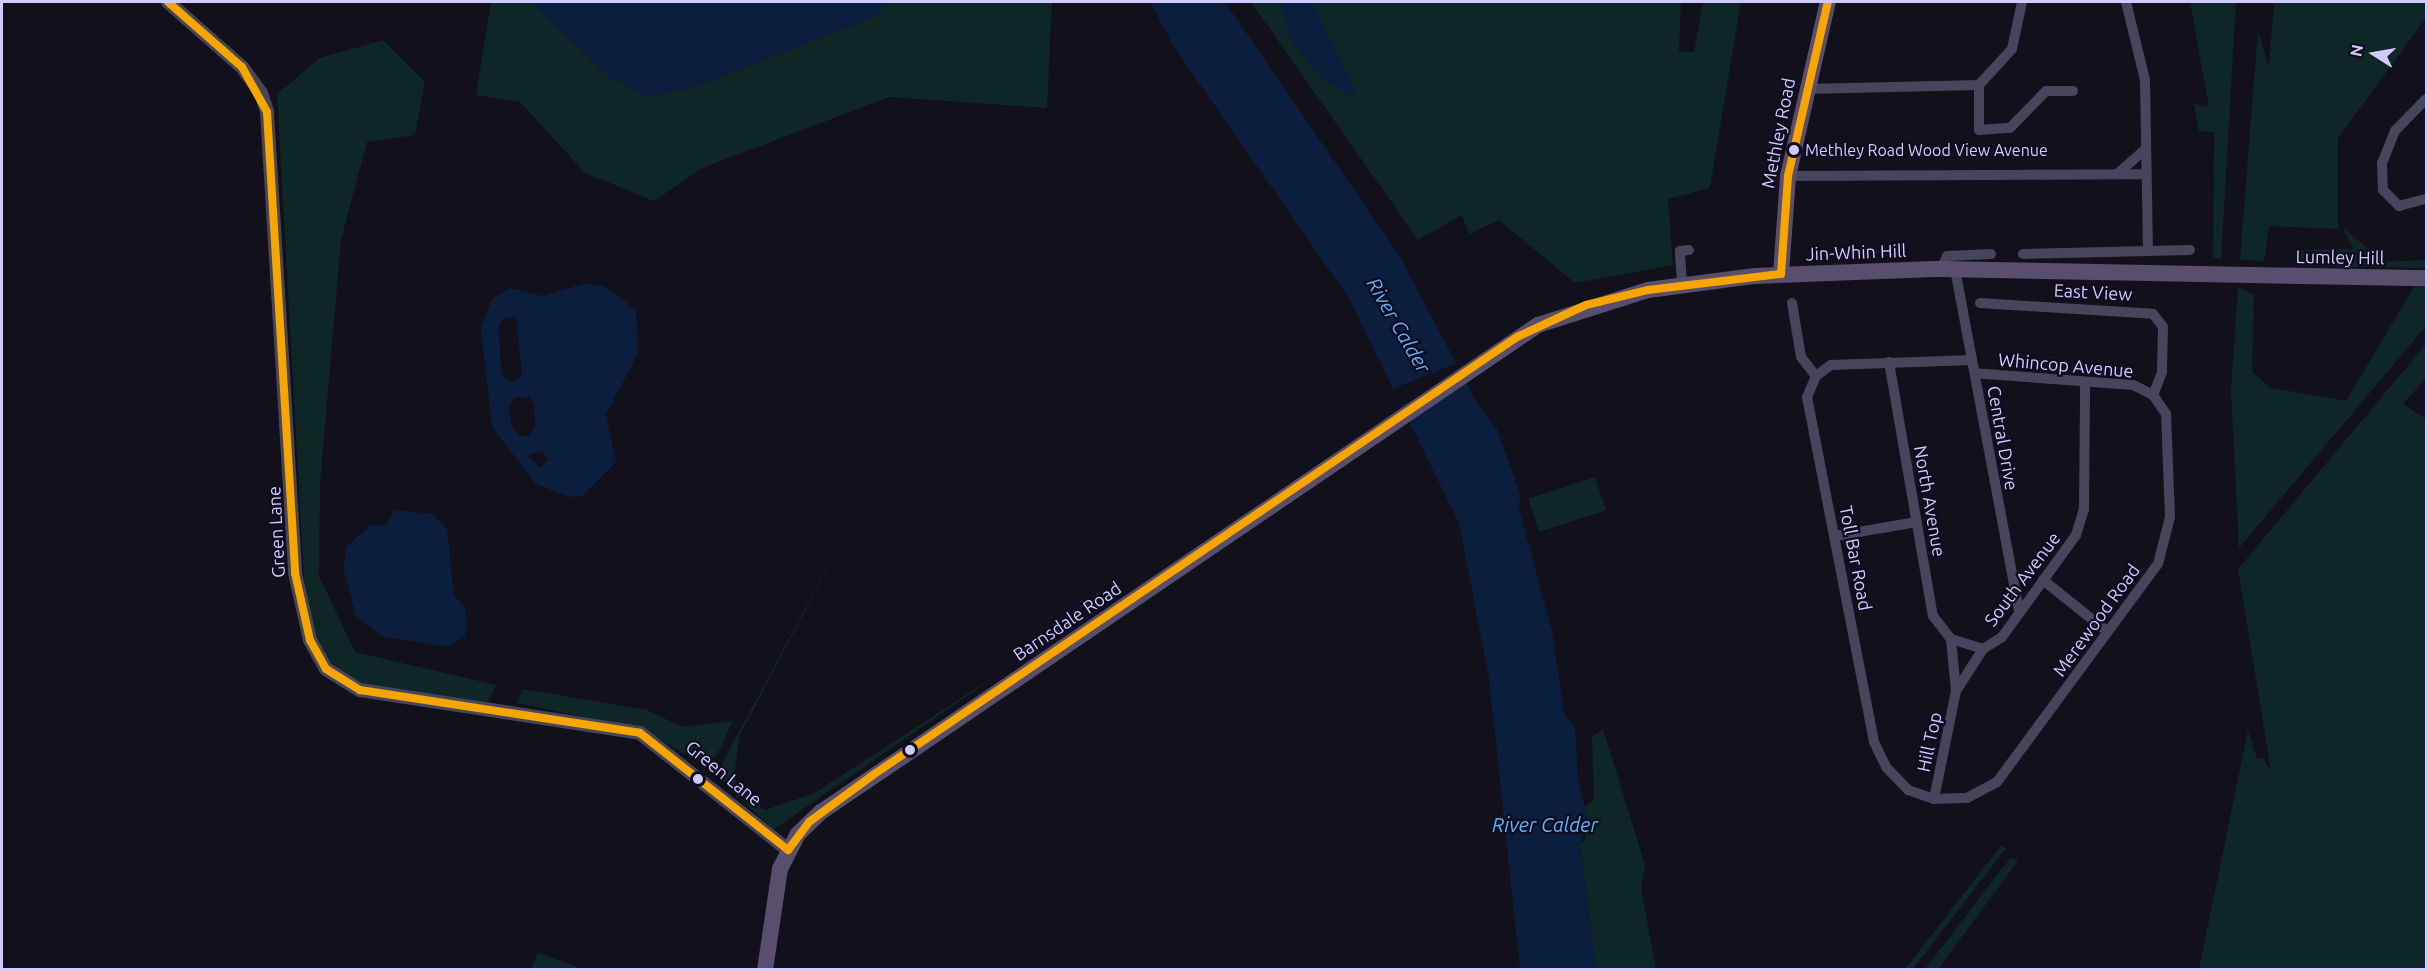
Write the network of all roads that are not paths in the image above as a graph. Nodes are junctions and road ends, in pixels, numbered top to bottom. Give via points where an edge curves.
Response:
1 (168, 2) edge
2 (1828, 2) edge
3 (2022, 2) edge
4 (2126, 2) edge
5 (1979, 85) junction
6 (1806, 89) junction
7 (2073, 91) dead end
8 (2427, 99) edge
9 (2146, 149) junction
10 (2117, 174) junction
11 (2146, 174) junction
12 (1788, 176) junction
13 (2427, 199) edge
14 (1689, 250) dead end
15 (2190, 250) dead end
16 (2148, 251) junction
17 (1991, 254) dead end
18 (2023, 254) dead end
19 (1948, 269) junction
20 (1781, 274) junction
21 (2254, 275) joint
22 (2427, 278) edge
23 (1682, 283) junction
24 (1792, 303) dead end
25 (1980, 303) dead end
26 (1972, 360) junction
27 (1889, 362) junction
28 (1477, 363) joint
29 (1975, 373) junction
30 (1816, 376) junction
31 (2085, 382) junction
32 (2153, 395) junction
33 (1917, 522) junction
34 (1835, 536) junction
35 (2043, 580) junction
36 (2019, 612) junction
37 (2108, 632) junction
38 (1951, 639) junction
39 (1983, 649) junction
40 (1956, 691) junction
41 (1934, 799) junction
42 (788, 850) junction
43 (765, 969) edge

1 - 42 street, Green Lane via 242,67 261,93 289,423 295,573 316,655 333,677 360,690 640,733
2 - 6 main road, Methley Road
3 - 5 street via 2012,49
4 - 9 street via 2144,71
5 - 6 street
5 - 7 street via 1979,130 2010,128 2046,91
6 - 12 main road, Methley Road
8 - 13 street via 2395,131 2382,164 2383,190 2399,206
9 - 10 street
9 - 11 street
10 - 11 street
10 - 12 street
11 - 16 street
12 - 20 main road, Methley Road
14 - 23 street via 1680,251
15 - 16 street
16 - 18 street
17 - 19 street via 1947,256
19 - 20 main road, Jin-Whin Hill
19 - 21 main road, Jin-Whin Hill
19 - 26 street, Central Drive
20 - 23 main road, Jin-Whin Hill
21 - 22 main road, Lumley Hill
23 - 28 main road, Jin-Whin Hill via 1586,306 1538,326
24 - 30 street via 1801,357
25 - 32 street, East View via 2153,314 2163,327 2162,372
26 - 27 street
26 - 29 street, Central Drive
27 - 30 street via 1831,365
27 - 33 street, North Avenue
28 - 42 main road, Barnsdale Road via 856,787 809,822
29 - 31 street, Whincop Avenue
29 - 36 street, Central Drive
30 - 34 street, Toll Bar Road via 1807,397
31 - 32 street, Whincop Avenue via 2133,385
31 - 35 street, South Avenue via 2085,509 2076,535
32 - 37 street, Merewood Road via 2166,414 2170,518 2158,564
33 - 34 street
33 - 38 street, North Avenue via 1933,616
34 - 41 street, Toll Bar Road via 1874,742 1886,767 1908,790
35 - 36 street, South Avenue
35 - 37 street
36 - 39 street, South Avenue via 2002,637
37 - 41 street, Merewood Road via 1997,782 1966,798
38 - 39 street, South Avenue
38 - 40 street, Hill Top
39 - 40 street, Hill Top
40 - 41 street, Hill Top
42 - 43 main road, Barnsdale Road via 778,879

